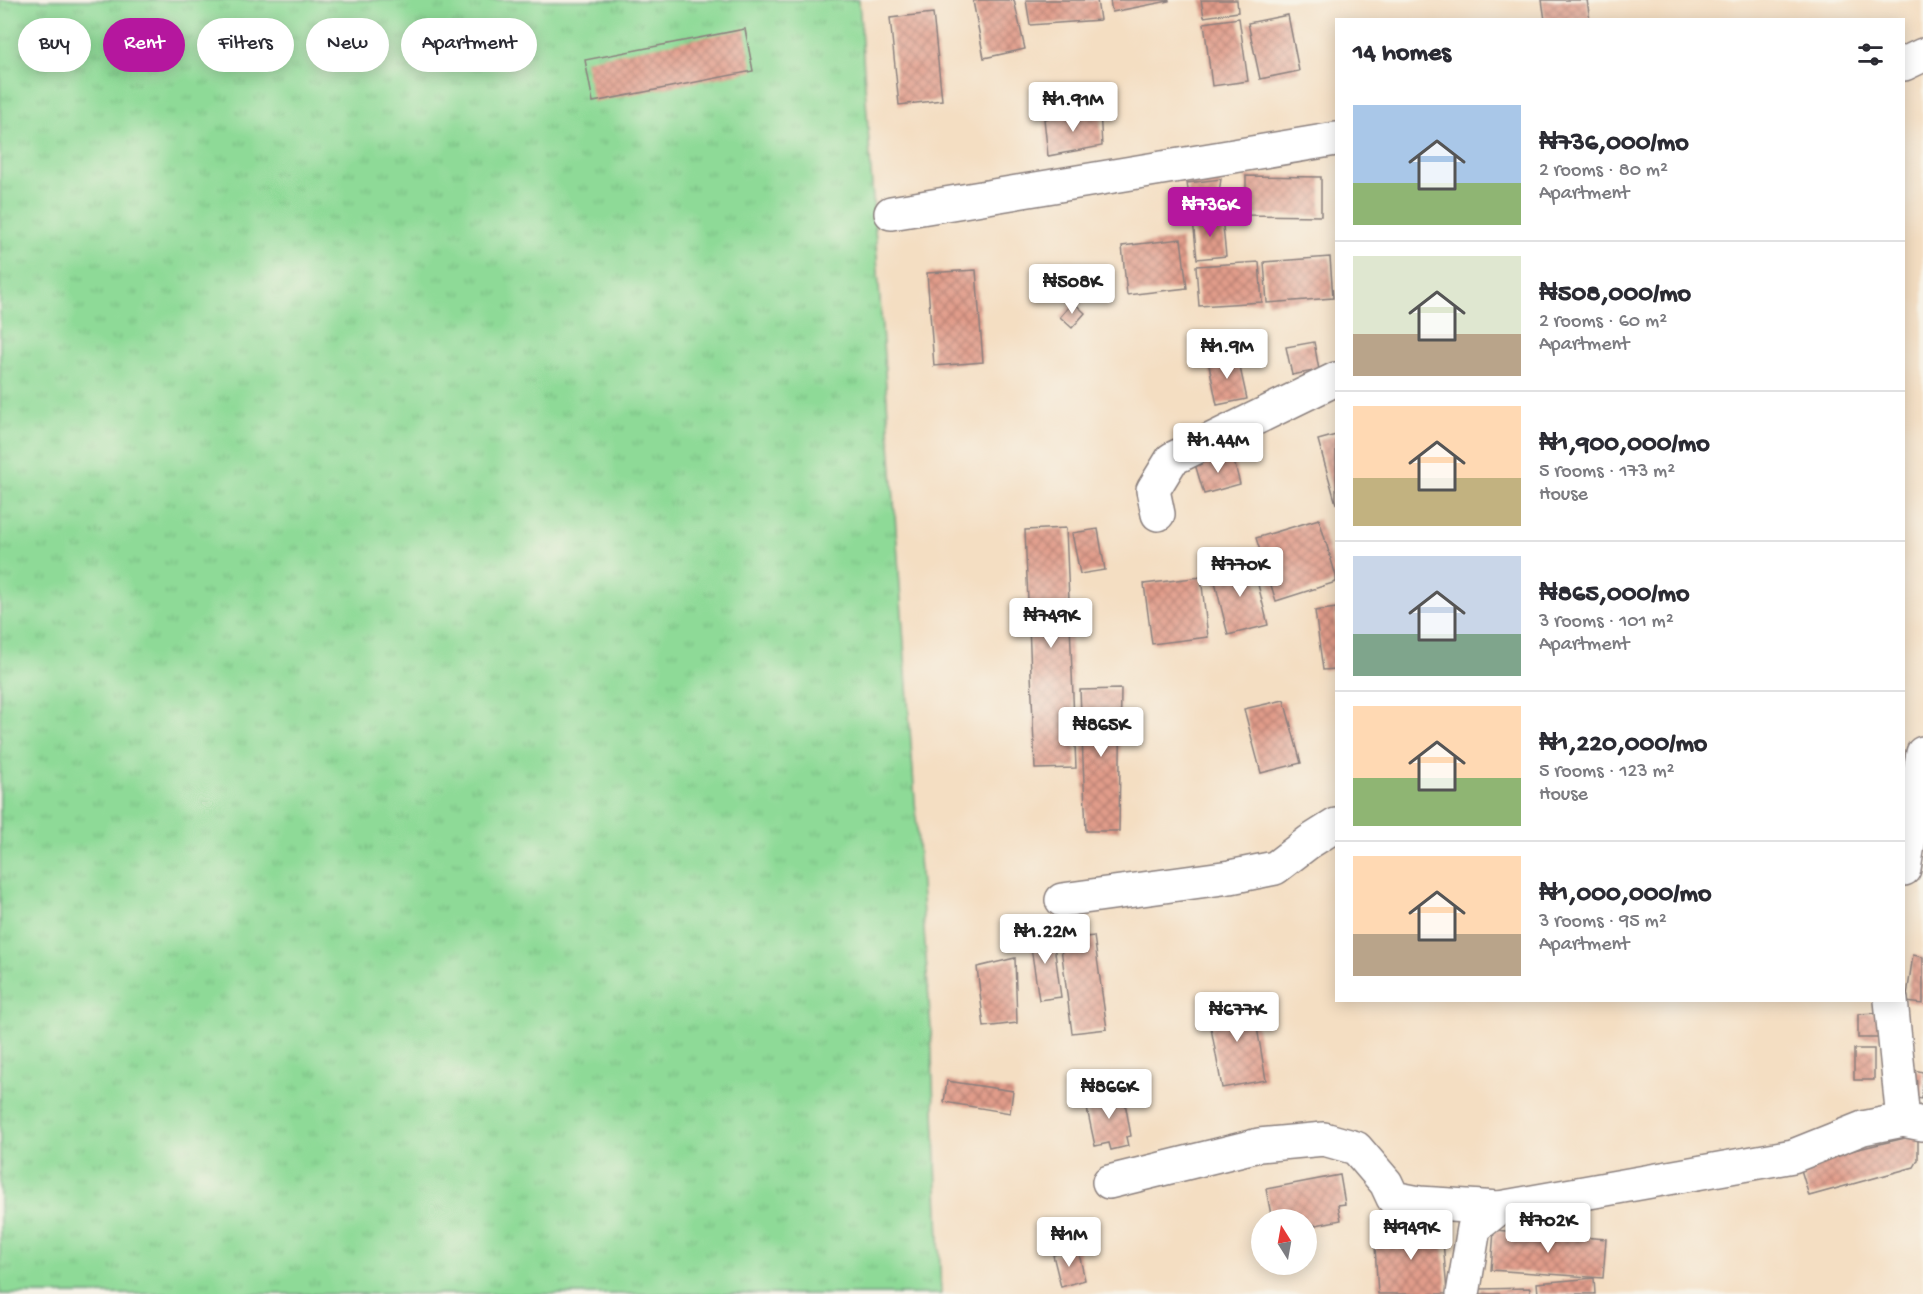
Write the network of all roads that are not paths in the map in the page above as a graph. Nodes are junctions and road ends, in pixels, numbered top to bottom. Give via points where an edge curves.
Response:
1 (1923, 34) edge
2 (1905, 37) edge
3 (1923, 55) edge
4 (1905, 64) edge
5 (1335, 139) edge
6 (891, 213) dead end
7 (1335, 379) edge
8 (1158, 514) dead end
9 (1923, 734) edge
10 (1905, 739) edge
11 (1923, 753) edge
12 (1335, 826) edge
13 (1905, 863) edge
14 (1062, 900) dead end
15 (1891, 1002) edge
16 (1913, 1122) edge
17 (1109, 1182) dead end
18 (1499, 1208) junction
19 (1463, 1294) edge

1 - 2 street
3 - 4 street
5 - 6 street
7 - 8 street via 1172,459 1153,490
9 - 10 street
11 - 13 street
12 - 14 street via 1275,868
15 - 16 street
16 - 18 street via 1863,1128 1793,1156
17 - 18 street via 1259,1145 1324,1139 1356,1148 1386,1183 1393,1198
18 - 19 street via 1474,1228

